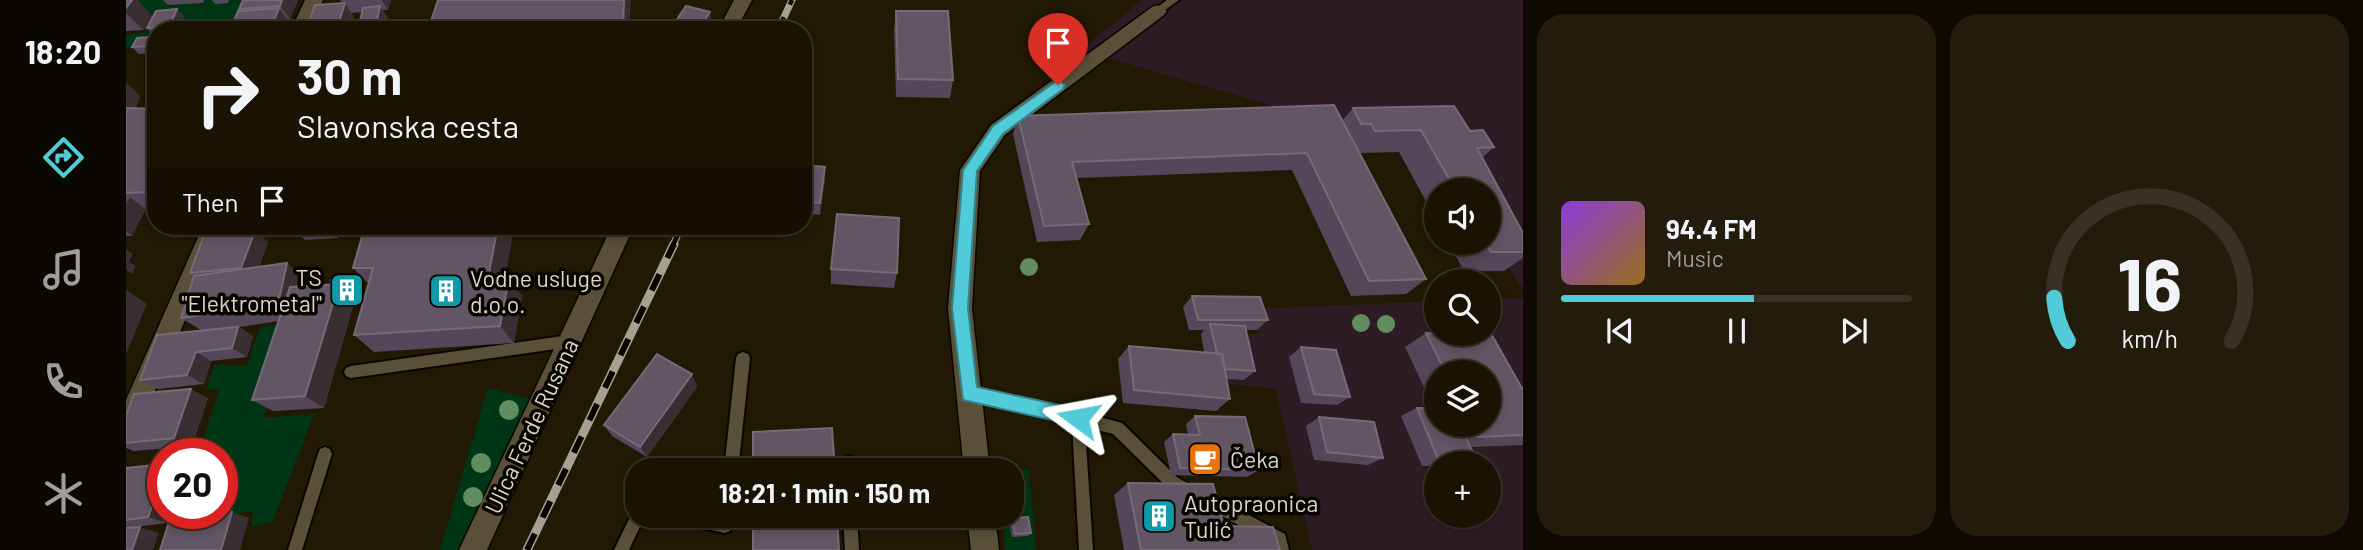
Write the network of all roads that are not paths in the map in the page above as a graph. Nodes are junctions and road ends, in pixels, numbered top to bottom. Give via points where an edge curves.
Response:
1 (314, 0) edge
2 (744, 0) edge
3 (1166, 6) edge
4 (304, 21) edge
5 (732, 21) edge
6 (210, 235) edge
7 (619, 235) edge
8 (570, 341) junction
9 (743, 358) dead end
10 (351, 372) dead end
11 (969, 394) junction
12 (1078, 418) junction
13 (126, 429) edge
14 (325, 454) dead end
15 (732, 458) edge
16 (975, 458) edge
17 (632, 528) edge
18 (851, 528) edge
19 (982, 528) edge
20 (295, 550) edge
21 (473, 550) edge
22 (621, 550) edge
23 (852, 550) edge
24 (985, 550) edge
25 (1086, 550) edge
26 (1282, 550) edge

1 - 4 street
2 - 5 street
3 - 11 street via 998,130 970,170 960,308
6 - 13 street
7 - 8 street, Ulica Ferde Rusana
8 - 10 lane
8 - 21 street, Ulica Ferde Rusana
9 - 15 lane
11 - 12 lane
11 - 16 street
12 - 25 lane
12 - 26 lane via 1117,428 1173,483 1280,538
14 - 20 lane
17 - 22 lane
18 - 23 lane
19 - 24 street

